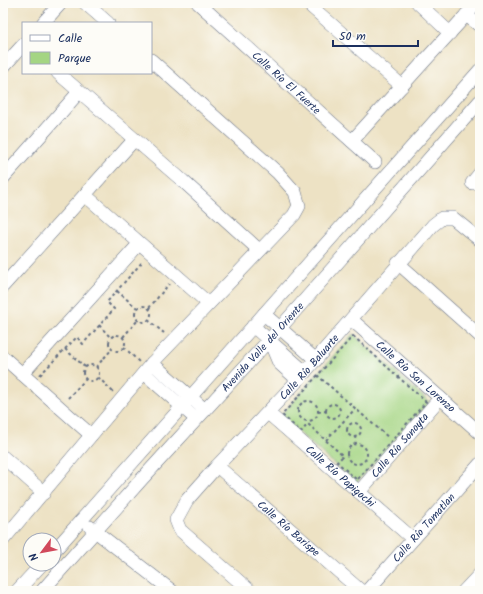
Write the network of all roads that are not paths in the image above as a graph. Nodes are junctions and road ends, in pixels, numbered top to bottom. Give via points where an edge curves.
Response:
1 (61, 3) edge
2 (86, 3) edge
3 (198, 3) edge
4 (307, 3) edge
5 (418, 3) edge
6 (478, 4) edge
7 (466, 15) junction
8 (44, 22) edge
9 (107, 22) edge
10 (480, 26) edge
11 (450, 33) junction
12 (22, 46) edge
13 (152, 61) edge
14 (3, 67) edge
15 (480, 70) edge
16 (59, 74) edge
17 (402, 86) junction
18 (79, 92) junction
19 (480, 100) edge
20 (134, 140) junction
21 (352, 141) junction
22 (375, 162) dead end
23 (3, 178) edge
24 (85, 195) junction
25 (480, 240) edge
26 (139, 244) junction
27 (259, 250) junction
28 (398, 263) junction
29 (3, 286) edge
30 (208, 303) junction
31 (264, 314) junction
32 (352, 320) junction
33 (253, 326) junction
34 (280, 328) junction
35 (480, 336) edge
36 (269, 340) junction
37 (3, 357) edge
38 (148, 369) junction
39 (309, 371) junction
40 (22, 374) junction
41 (440, 398) junction
42 (185, 401) junction
43 (268, 413) junction
44 (200, 414) junction
45 (480, 433) edge
46 (91, 435) junction
47 (3, 456) edge
48 (480, 464) edge
49 (217, 466) junction
50 (359, 492) junction
51 (44, 493) junction
52 (82, 520) junction
53 (96, 531) junction
54 (3, 540) edge
55 (414, 540) junction
56 (62, 542) edge
57 (35, 572) edge
58 (480, 574) edge
59 (17, 591) edge
60 (42, 591) edge
61 (172, 591) edge
62 (250, 591) edge
63 (361, 591) edge
64 (367, 591) edge
65 (464, 591) edge

1 - 8 street
2 - 9 street
3 - 21 street, Calle Río El Fuerte
4 - 17 street
5 - 11 street
6 - 7 street
7 - 10 street
7 - 11 street
11 - 17 street
12 - 14 street
13 - 27 street via 278,173 295,192 299,202 297,210
15 - 31 street, Avenida Valle del Oriente
16 - 18 street
17 - 21 street
18 - 20 street
18 - 23 street
19 - 34 street, Avenida Valle del Oriente
20 - 24 street
20 - 27 street
21 - 22 street, Calle Río El Fuerte
24 - 26 street
24 - 29 street
25 - 28 street, Calle Río Baluarte via 458,221 448,217 442,218
26 - 30 street
26 - 40 street
27 - 30 street
28 - 32 street, Calle Río Baluarte
28 - 35 street
30 - 38 street
31 - 33 street, Avenida Valle del Oriente
31 - 34 street
32 - 39 street, Calle Río Baluarte
32 - 41 street, Calle Río San Lorenzo
33 - 36 street
33 - 42 street, Avenida Valle del Oriente
34 - 36 street, Avenida Valle del Oriente
34 - 39 street
36 - 39 street
36 - 44 street, Avenida Valle del Oriente
37 - 40 street
38 - 42 street
38 - 46 street
39 - 43 street, Calle Río Baluarte
40 - 46 street
41 - 45 street, Calle Río San Lorenzo
41 - 50 street, Calle Río Sonoyta via 395,444
42 - 44 street
42 - 52 street, Avenida Valle del Oriente
43 - 49 street, Calle Río Baluarte
43 - 50 street, Calle Río Papigochi
44 - 53 street, Avenida Valle del Oriente
46 - 51 street
47 - 51 street
48 - 55 street, Calle Río Tomatlan
49 - 62 street, Calle Río Baluarte via 181,508 176,523 182,533
49 - 63 street, Calle Río Barispe
50 - 55 street, Calle Río Papigochi
51 - 54 street
52 - 53 street
52 - 56 street, Avenida Valle del Oriente
53 - 60 street, Avenida Valle del Oriente
53 - 61 street
55 - 64 street, Calle Río Tomatlan
57 - 59 street
58 - 65 street

